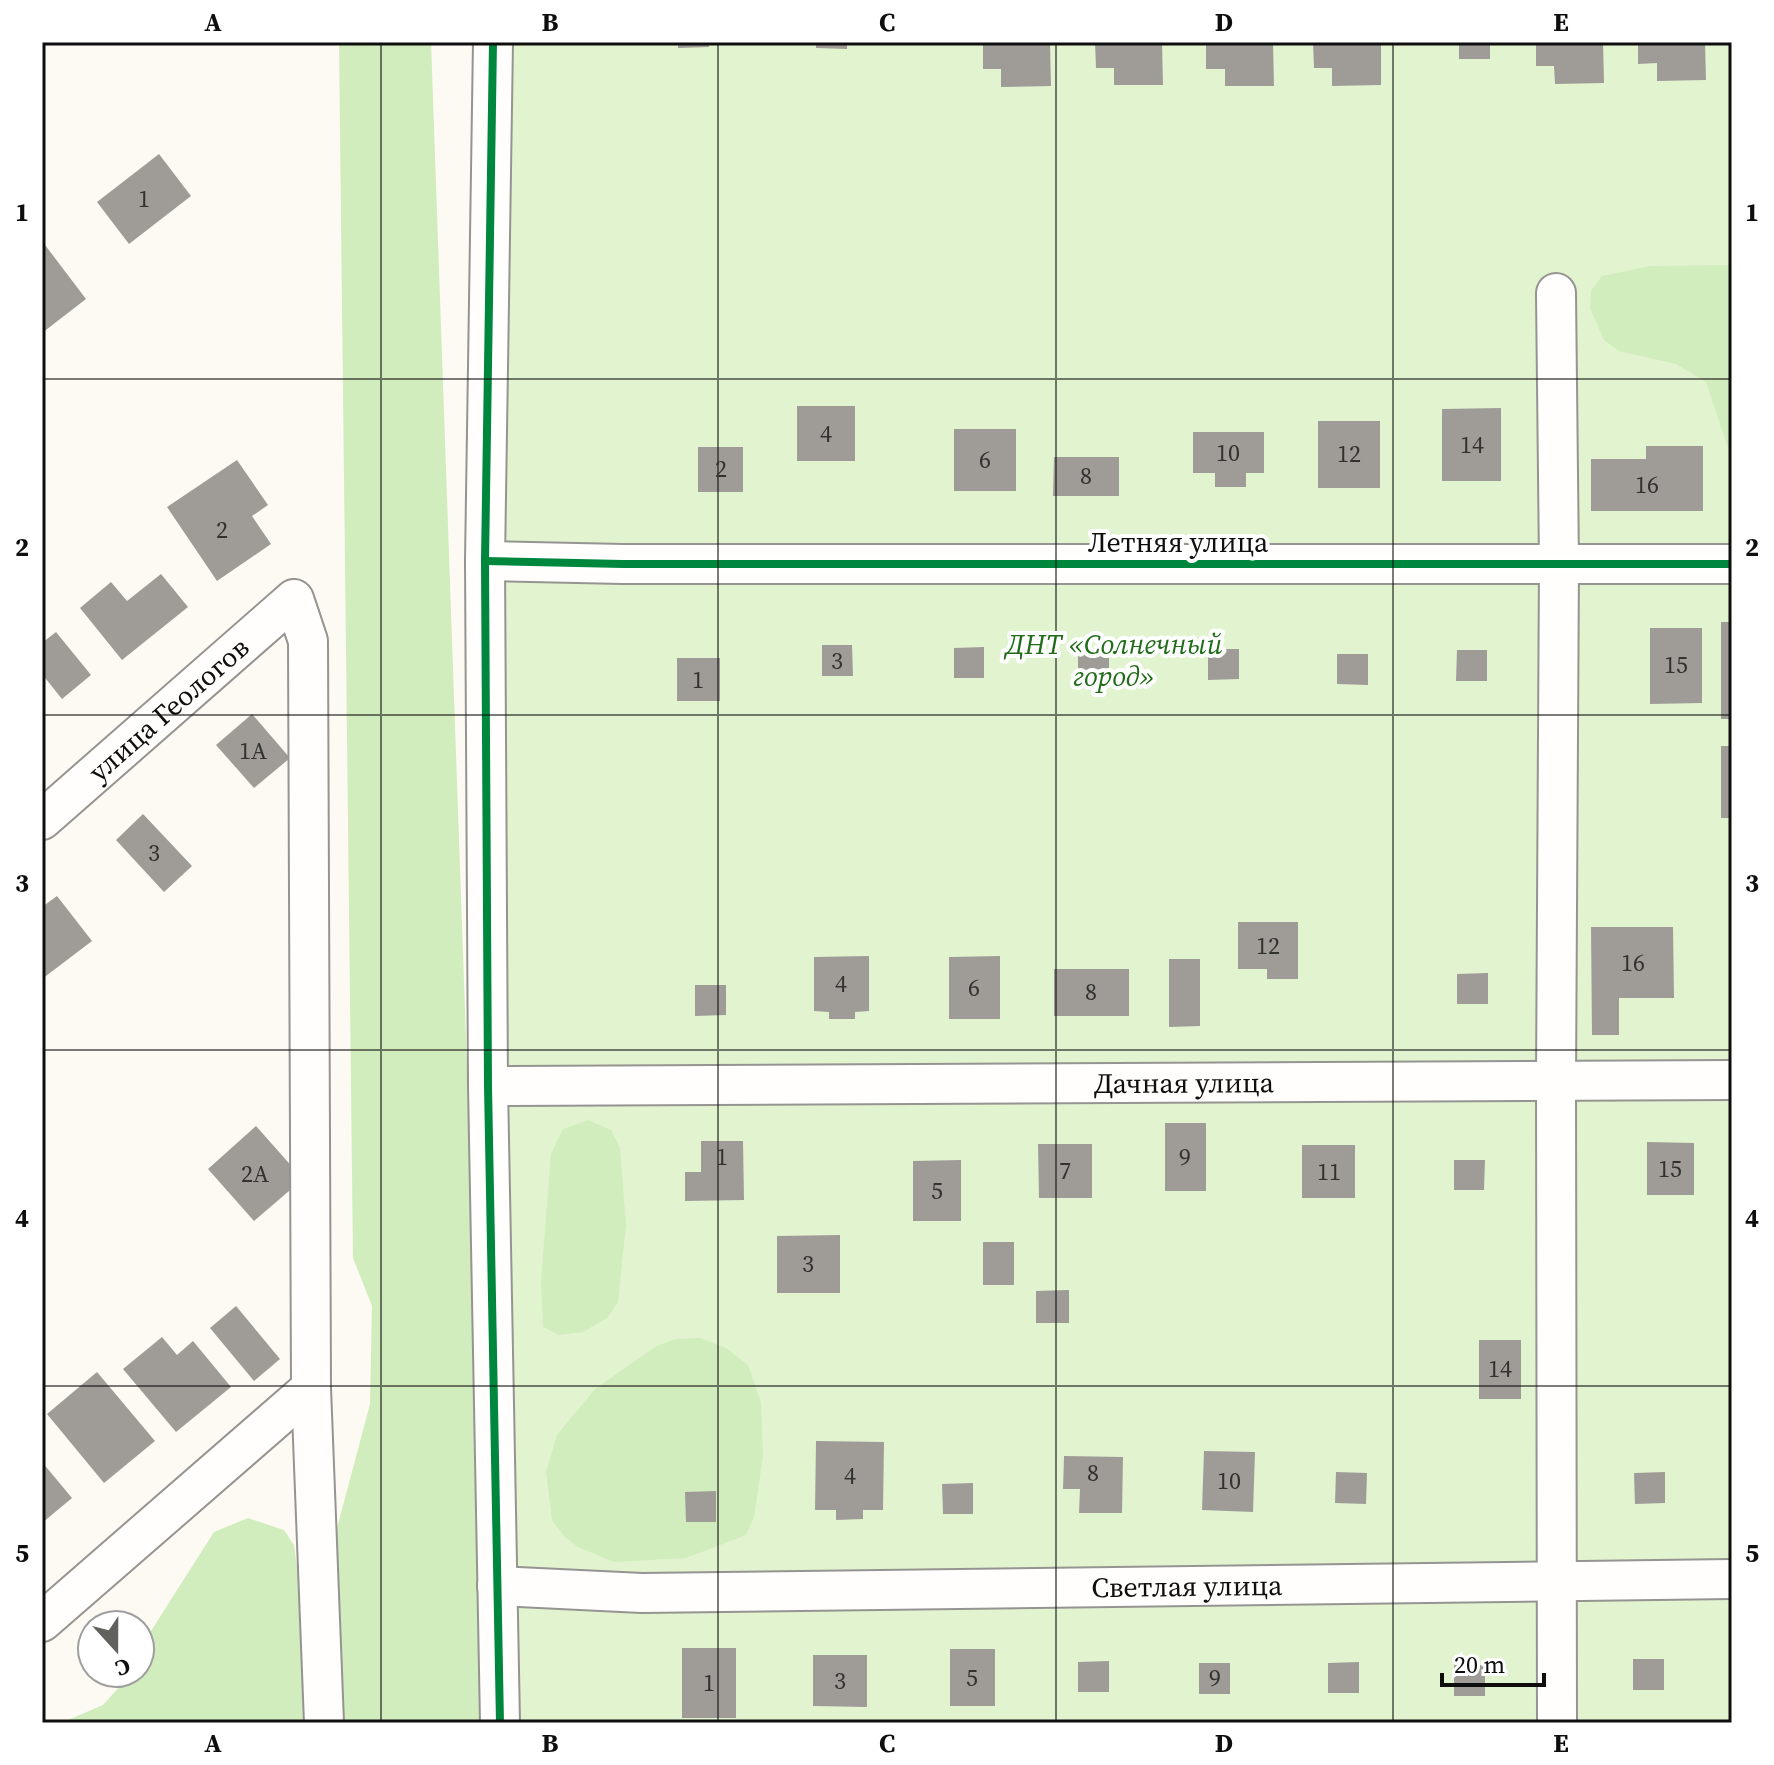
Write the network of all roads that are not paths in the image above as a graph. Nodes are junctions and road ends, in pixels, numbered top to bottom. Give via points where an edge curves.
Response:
1 (493, 42) edge
2 (1556, 293) dead end
3 (485, 561) junction
4 (1559, 564) junction
5 (1732, 564) edge
6 (42, 820) edge
7 (1556, 1080) junction
8 (1732, 1080) edge
9 (488, 1086) junction
10 (311, 1388) junction
11 (1732, 1579) edge
12 (1557, 1581) junction
13 (497, 1586) junction
14 (42, 1622) edge
15 (324, 1723) edge
16 (500, 1723) edge
17 (1557, 1723) edge

1 - 3 street
2 - 4 street
3 - 4 street, Летняя улица
3 - 9 street
4 - 5 street, Летняя улица
4 - 7 street
6 - 10 street, улица Геологов via 294,599 308,641
7 - 8 street, Дачная улица
7 - 9 street, Дачная улица
7 - 12 street
9 - 13 street
10 - 14 street
10 - 15 street
11 - 12 street, Светлая улица
12 - 13 street, Светлая улица via 642,1593
12 - 17 street
13 - 16 street

